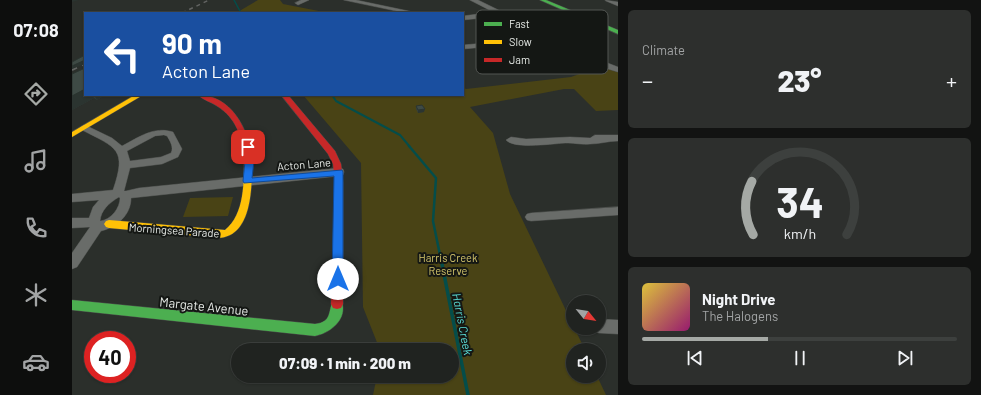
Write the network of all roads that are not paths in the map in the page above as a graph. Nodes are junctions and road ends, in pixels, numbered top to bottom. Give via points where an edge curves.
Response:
1 (306, 0) edge
2 (347, 0) edge
3 (542, 0) edge
4 (608, 0) edge
5 (476, 1) edge
6 (298, 3) dead end
7 (618, 4) edge
8 (400, 10) junction
9 (495, 10) edge
10 (566, 10) edge
11 (406, 12) edge
12 (410, 12) edge
13 (476, 17) edge
14 (464, 18) edge
15 (608, 28) edge
16 (618, 32) edge
17 (476, 46) edge
18 (464, 47) edge
19 (131, 96) edge
20 (138, 96) edge
21 (204, 96) edge
22 (285, 96) edge
23 (84, 128) junction
24 (72, 130) edge
25 (72, 135) edge
26 (618, 138) edge
27 (511, 140) dead end
28 (121, 150) junction
29 (126, 165) junction
30 (338, 172) junction
31 (248, 181) junction
32 (118, 194) junction
33 (72, 198) edge
34 (618, 211) edge
35 (531, 217) dead end
36 (72, 223) edge
37 (100, 224) junction
38 (72, 263) edge
39 (72, 305) edge
40 (606, 326) edge
41 (618, 327) edge

1 - 6 street
2 - 8 street
3 - 10 street
4 - 7 street
5 - 9 street
8 - 11 street
8 - 12 street
13 - 14 street
15 - 16 street
17 - 18 street
19 - 24 street
20 - 23 street
21 - 31 street via 227,109 243,130 249,154
22 - 30 street via 332,153
23 - 25 street
23 - 28 street via 112,141
26 - 27 street via 594,142 571,140 530,143
28 - 29 street
28 - 29 street via 153,133 160,132 170,134 177,146 175,155 167,159
29 - 32 street
30 - 31 street, Acton Lane
30 - 39 street, Margate Avenue via 337,307 331,324 322,329
31 - 32 street
31 - 37 street, Morningsea Parade via 238,222 228,233
32 - 33 street
32 - 37 street via 102,204
32 - 37 street via 126,198 121,212
34 - 35 street
36 - 37 street
37 - 38 street
40 - 41 street

